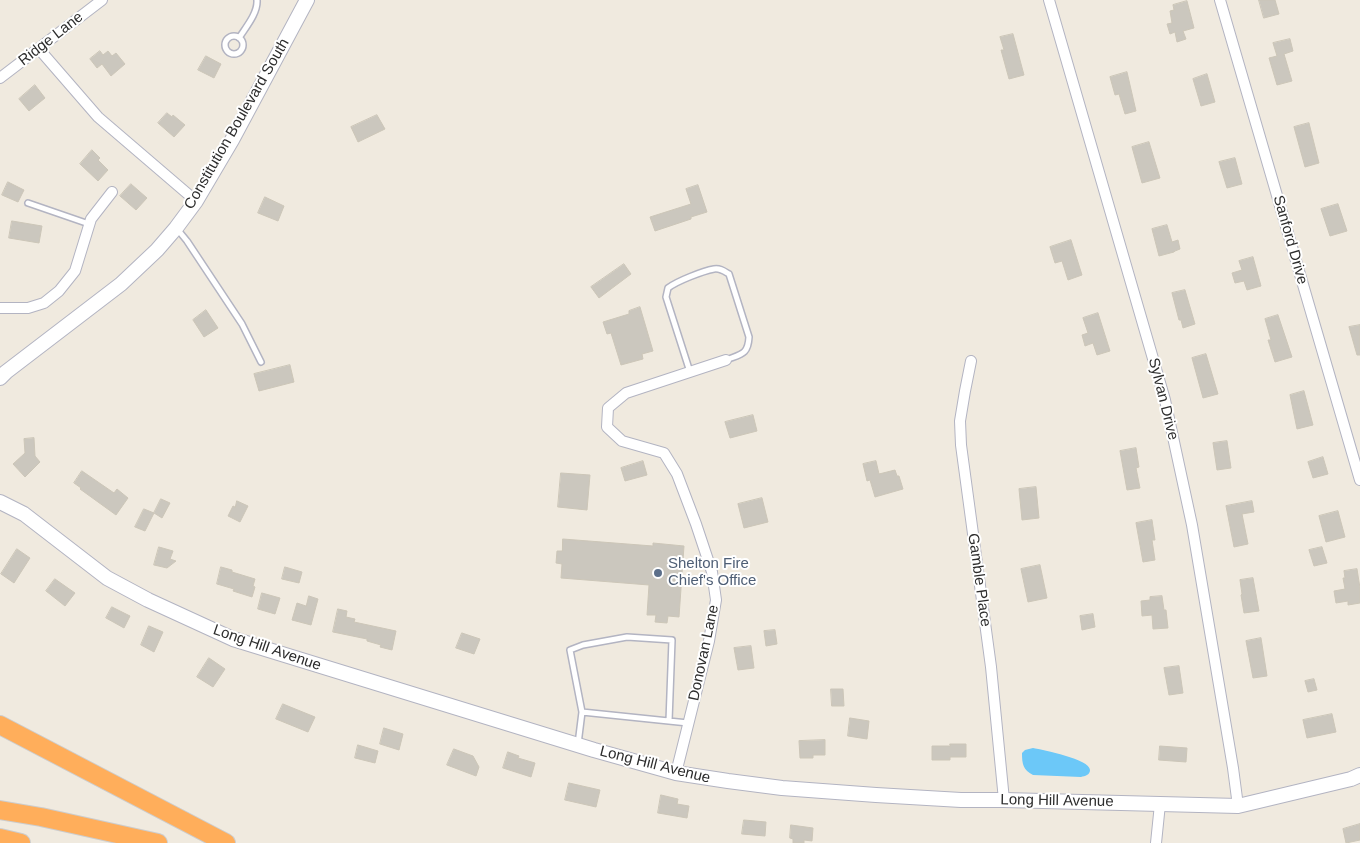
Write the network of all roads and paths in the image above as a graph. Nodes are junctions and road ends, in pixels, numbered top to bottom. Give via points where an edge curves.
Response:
1 (102, 0) edge
2 (257, 0) edge
3 (307, 0) edge
4 (1049, 0) edge
5 (1220, 0) edge
6 (239, 38) dead end
7 (39, 49) junction
8 (0, 78) edge
9 (112, 192) dead end
10 (196, 201) junction
11 (28, 203) dead end
12 (89, 224) junction
13 (176, 228) junction
14 (0, 308) edge
15 (726, 360) joint
16 (971, 361) dead end
17 (261, 362) dead end
18 (690, 372) junction
19 (0, 378) edge
20 (1360, 480) edge
21 (0, 502) edge
22 (582, 712) junction
23 (669, 721) junction
24 (688, 723) junction
25 (0, 725) edge
26 (578, 745) junction
27 (676, 773) junction
28 (1360, 775) edge
29 (1004, 800) junction
30 (1160, 804) junction
31 (1238, 806) junction
32 (0, 810) edge
33 (0, 838) edge
34 (21, 843) edge
35 (158, 843) edge
36 (226, 843) edge
37 (1156, 843) edge

1 - 7 street, Ridge Lane
2 - 6 lane
3 - 10 street, Constitution Boulevard South
4 - 31 street, Sylvan Drive via 1165,400 1192,525
5 - 20 street, Sanford Drive
7 - 8 street, Ridge Lane
7 - 10 street via 98,116
9 - 12 street
10 - 13 street, Constitution Boulevard South
11 - 12 lane
12 - 14 street via 75,271 59,291 36,306
13 - 17 lane via 242,324
13 - 19 street, Constitution Boulevard South via 121,284
15 - 18 street, Donovan Lane
15 - 18 lane via 744,353 748,337 729,274 715,269 675,282 668,288 666,297
16 - 29 street, Gamble Place via 960,421 961,445 991,667
18 - 24 street, Donovan Lane via 626,393 608,408 607,427 622,441 664,453 677,474 712,572 716,600
21 - 26 street, Long Hill Avenue via 24,514 106,578 232,639
22 - 23 lane
22 - 23 lane via 570,650 627,637 672,640
22 - 26 lane
23 - 24 lane
24 - 27 street, Donovan Lane
25 - 36 highway
26 - 27 street, Long Hill Avenue
27 - 29 street, Long Hill Avenue via 782,788
28 - 31 street, Long Hill Avenue
29 - 30 street, Long Hill Avenue
30 - 31 street, Long Hill Avenue
30 - 37 street
32 - 35 highway
33 - 34 highway

